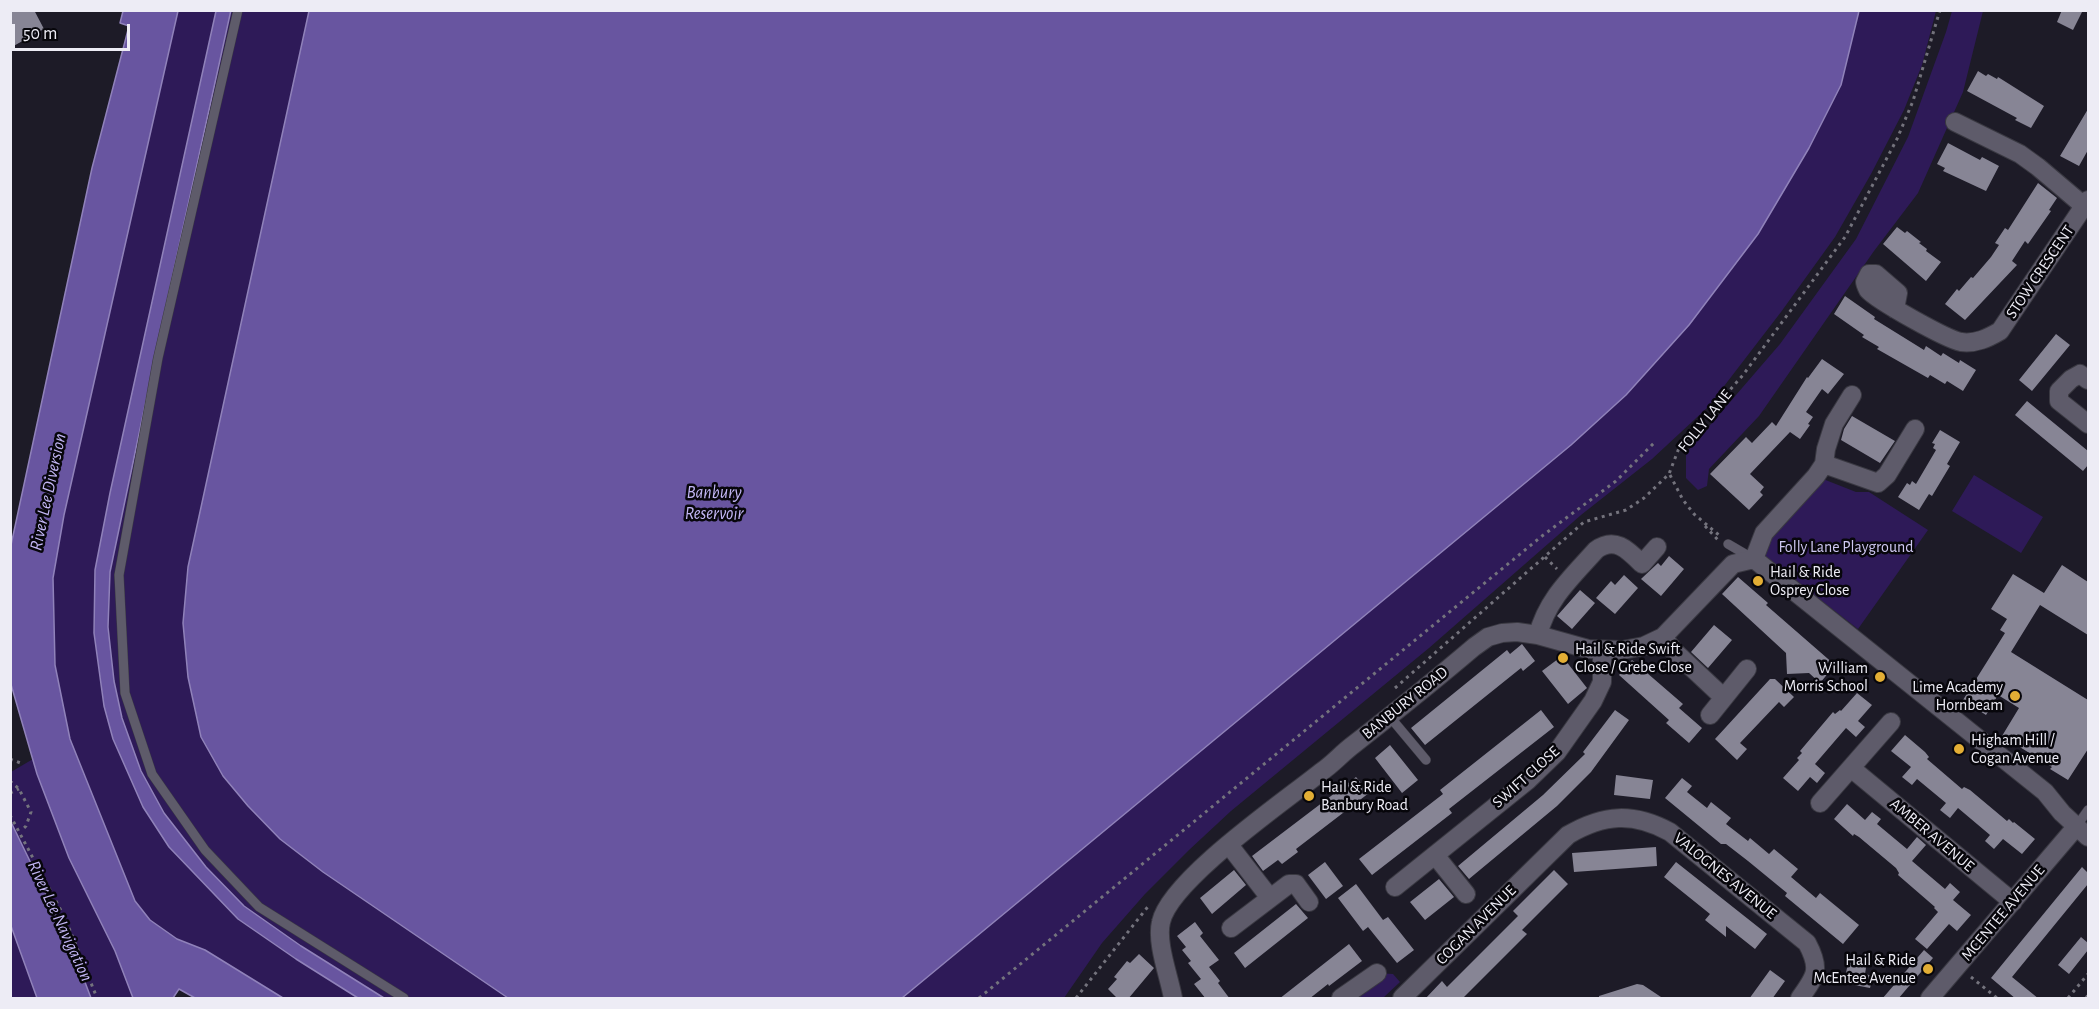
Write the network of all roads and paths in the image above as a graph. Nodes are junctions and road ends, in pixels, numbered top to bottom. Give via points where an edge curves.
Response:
1 (238, 10) edge
2 (1940, 10) edge
3 (1955, 122) dead end
4 (2086, 203) edge
5 (1895, 309) dead end
6 (2088, 380) edge
7 (1852, 395) dead end
8 (2088, 424) edge
9 (1916, 429) dead end
10 (1654, 444) dead end
11 (1824, 464) junction
12 (1728, 543) joint
13 (1657, 547) dead end
14 (1545, 557) dead end
15 (1754, 559) junction
16 (1552, 564) dead end
17 (1538, 635) junction
18 (1663, 637) junction
19 (1602, 650) junction
20 (1747, 669) dead end
21 (1723, 697) junction
22 (1710, 715) dead end
23 (1390, 717) junction
24 (1891, 722) dead end
25 (10, 759) edge
26 (1426, 760) dead end
27 (23, 764) dead end
28 (1851, 768) junction
29 (10, 781) edge
30 (19, 789) junction
31 (10, 793) edge
32 (1820, 803) dead end
33 (2088, 810) edge
34 (10, 815) edge
35 (21, 831) junction
36 (2082, 832) edge
37 (1229, 845) junction
38 (1549, 852) joint
39 (1435, 855) junction
40 (1395, 887) dead end
41 (1466, 894) dead end
42 (1270, 898) junction
43 (1309, 902) dead end
44 (2013, 902) junction
45 (1139, 916) dead end
46 (1231, 928) dead end
47 (1958, 966) junction
48 (1377, 973) dead end
49 (2088, 974) edge
50 (98, 999) edge
51 (405, 999) edge
52 (979, 999) edge
53 (1076, 999) edge
54 (1173, 999) edge
55 (1341, 999) edge
56 (1402, 999) edge
57 (1800, 999) edge
58 (1930, 999) edge
59 (1997, 999) edge
60 (2068, 999) edge

1 - 51 lane via 158,358 119,575 125,693 152,774 205,850 260,907
2 - 12 path, FOLLY LANE via 1897,139 1845,237 1743,375 1679,448 1674,460 1669,474 1683,500
3 - 4 street, STOW CRESCENT via 2020,154
4 - 5 street, STOW CRESCENT via 2000,331 1987,339 1962,342 1946,337
6 - 8 street via 2080,374 2059,391 2059,401
7 - 11 street via 1834,424
9 - 11 street via 1878,483
10 - 52 path via 1616,481 1542,536
11 - 15 street via 1764,532
12 - 15 lane
13 - 17 street via 1642,564 1611,543 1596,550 1549,604
14 - 16 path
15 - 18 street, BANBURY ROAD via 1733,564
15 - 36 street via 2046,792
17 - 19 street, BANBURY ROAD
17 - 23 street, BANBURY ROAD via 1517,632 1488,638
18 - 19 street, BANBURY ROAD via 1644,646
18 - 21 street
19 - 39 street, SWIFT CLOSE via 1602,682 1557,752
20 - 21 street
21 - 22 street
23 - 26 lane
23 - 37 street, BANBURY ROAD
24 - 28 street
25 - 27 path
28 - 32 street
28 - 44 street, AMBER AVENUE
29 - 30 path
30 - 31 path
30 - 35 path via 31,812
33 - 36 lane
34 - 35 path
35 - 50 path via 66,918
36 - 44 street, MCENTEE AVENUE
37 - 42 street
37 - 54 street, BANBURY ROAD via 1176,893 1161,922 1161,942
38 - 56 street, COGAN AVENUE
38 - 57 street, VALOGNES AVENUE via 1576,830 1607,819 1643,820 1670,832 1807,943 1817,970
39 - 40 street, SWIFT CLOSE
39 - 41 street
42 - 43 street via 1293,883
42 - 46 street
44 - 47 street, MCENTEE AVENUE
45 - 53 path
47 - 58 street, MCENTEE AVENUE
47 - 59 path
48 - 55 street
49 - 60 path

